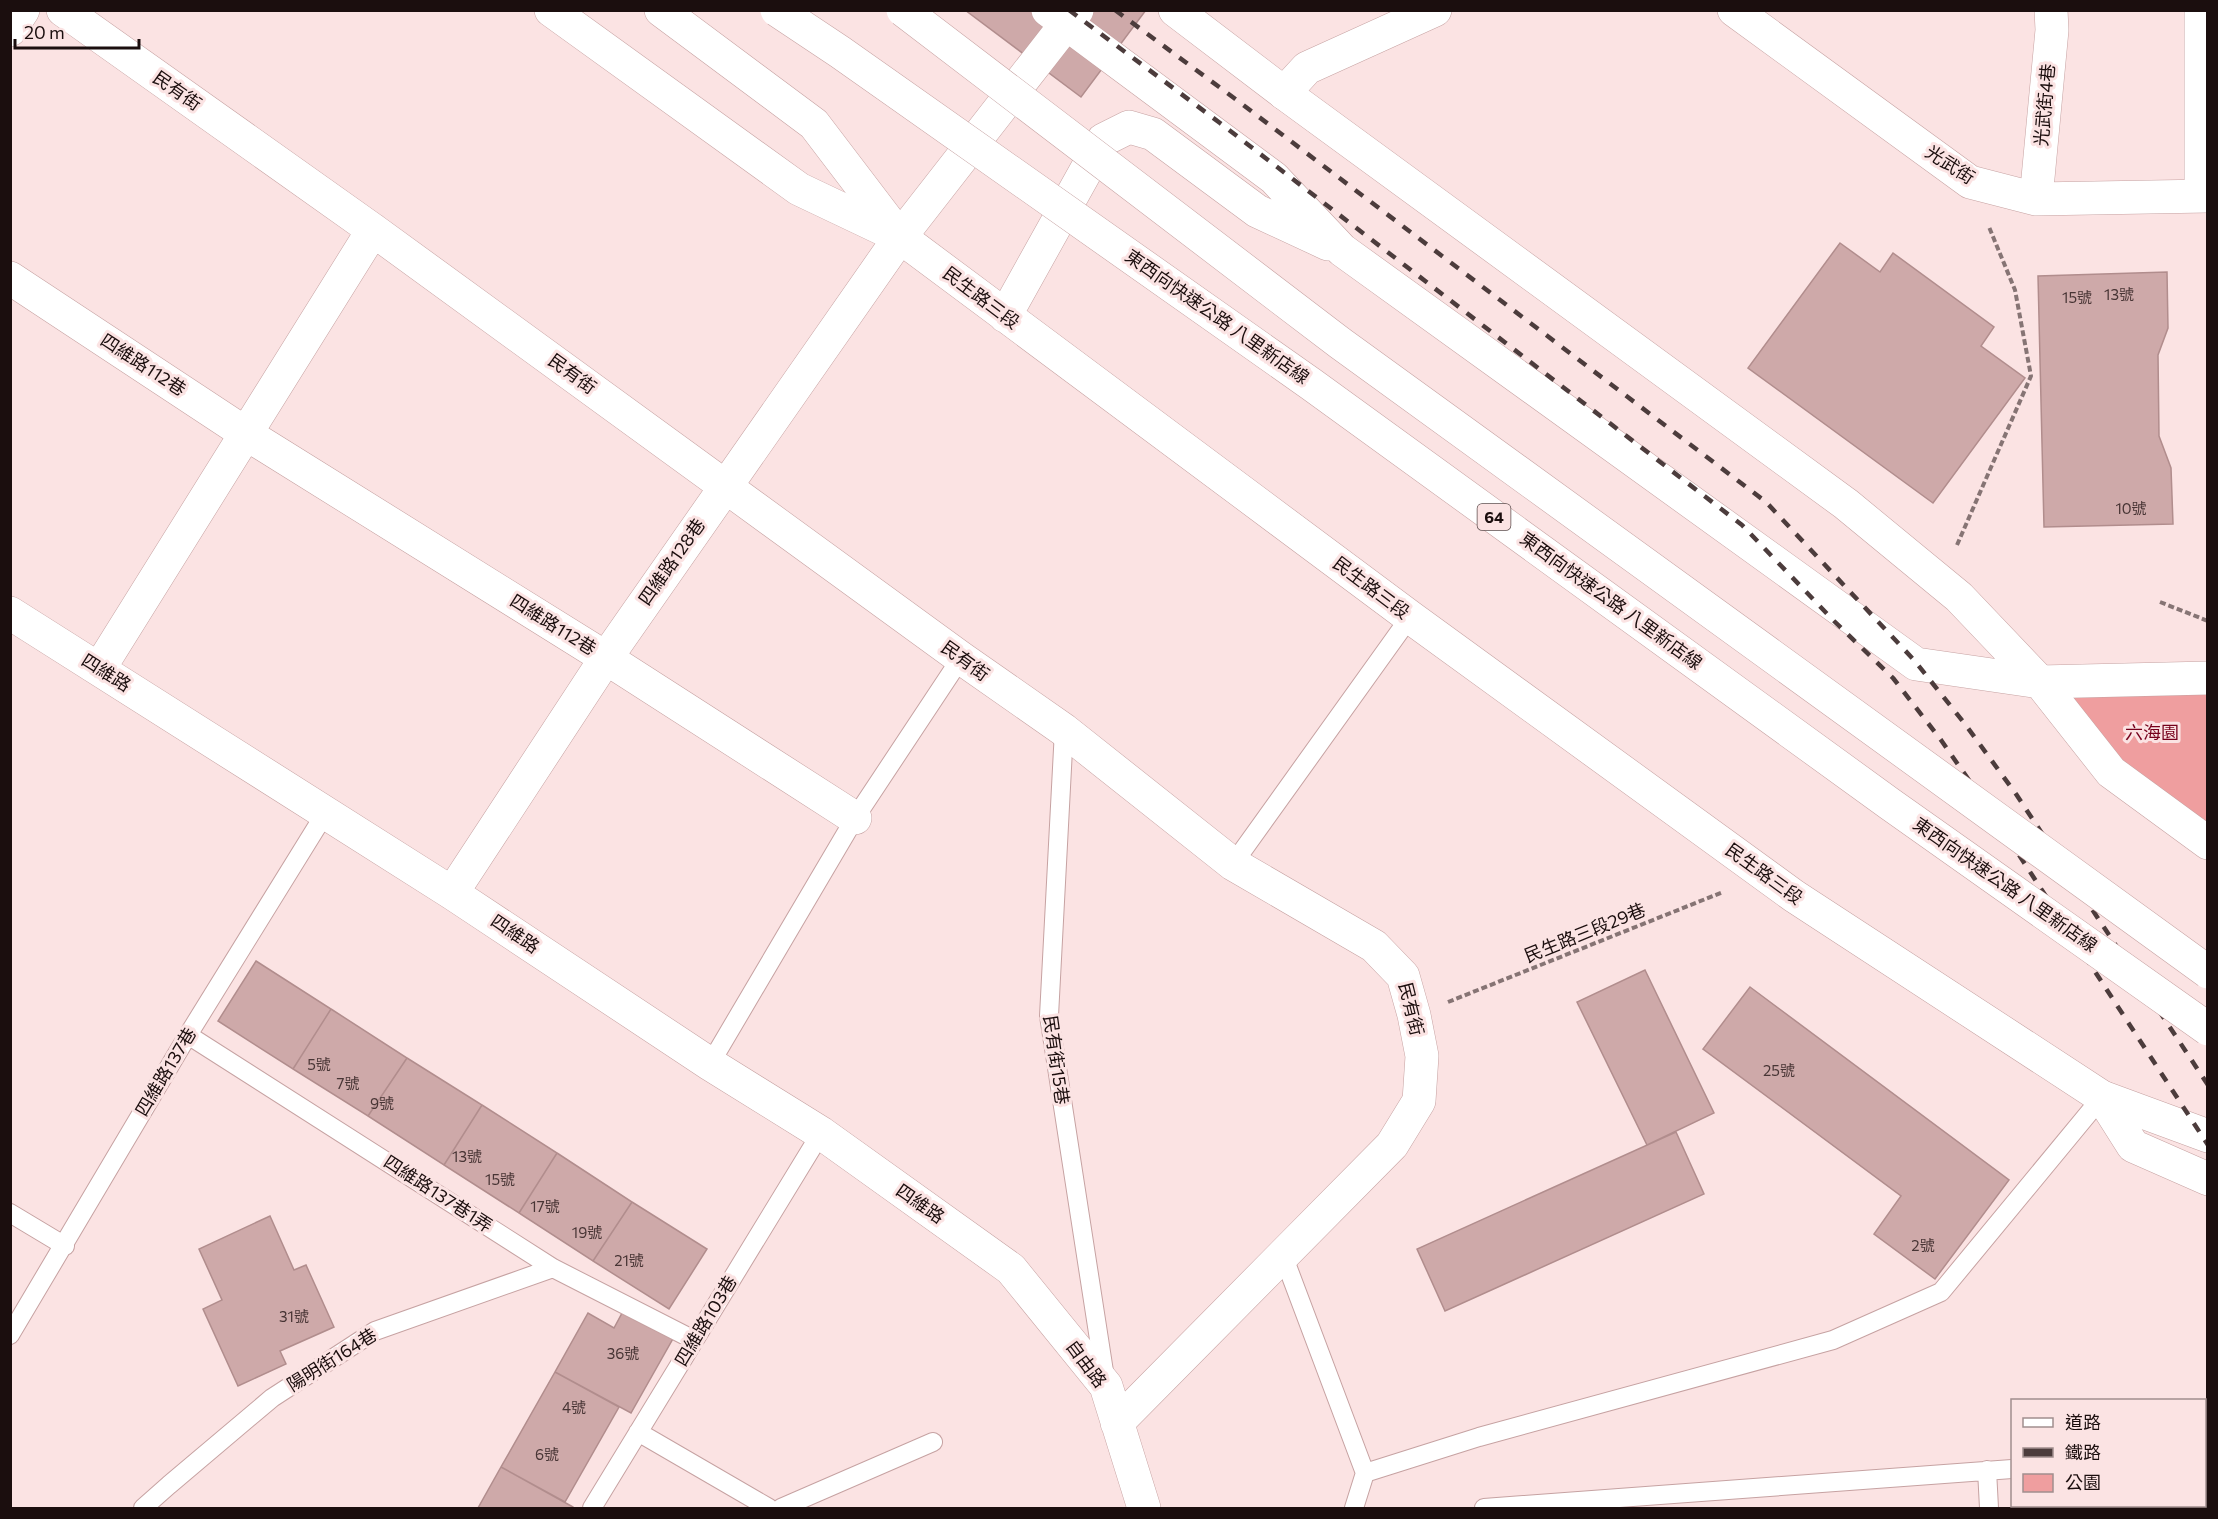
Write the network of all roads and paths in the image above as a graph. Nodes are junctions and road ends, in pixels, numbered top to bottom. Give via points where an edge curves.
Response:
1 (23, 10) edge
2 (63, 10) edge
3 (551, 10) edge
4 (661, 10) edge
5 (777, 10) edge
6 (791, 10) edge
7 (903, 10) edge
8 (1175, 10) edge
9 (1435, 10) edge
10 (1734, 10) edge
11 (2051, 10) edge
12 (2201, 10) edge
13 (1064, 15) edge
14 (10, 30) edge
15 (840, 52) junction
16 (1284, 93) junction
17 (1970, 182) junction
18 (2204, 196) edge
19 (2036, 199) junction
20 (374, 230) junction
21 (900, 237) junction
22 (1342, 250) junction
23 (10, 278) edge
24 (1005, 316) junction
25 (245, 433) junction
26 (726, 485) junction
27 (1953, 555) dead end
28 (2160, 602) dead end
29 (10, 613) edge
30 (1410, 617) junction
31 (2208, 621) edge
32 (606, 658) junction
33 (960, 658) junction
34 (99, 669) junction
35 (2208, 678) edge
36 (2040, 682) junction
37 (1064, 730) junction
38 (326, 812) junction
39 (855, 818) junction
40 (2208, 843) edge
41 (1233, 864) junction
42 (1765, 875) junction
43 (452, 893) junction
44 (2208, 972) edge
45 (1414, 1015) junction
46 (2208, 1029) edge
47 (188, 1035) junction
48 (710, 1065) junction
49 (2102, 1097) junction
50 (821, 1133) junction
51 (2208, 1136) edge
52 (2208, 1179) edge
53 (10, 1213) edge
54 (65, 1246) junction
55 (1283, 1255) junction
56 (553, 1268) junction
57 (1011, 1269) joint
58 (10, 1335) edge
59 (694, 1340) junction
60 (1106, 1386) junction
61 (1117, 1423) junction
62 (638, 1432) junction
63 (933, 1442) dead end
64 (2011, 1469) edge
65 (1987, 1470) junction
66 (1365, 1473) junction
67 (143, 1509) edge
68 (592, 1509) edge
69 (769, 1509) edge
70 (781, 1509) edge
71 (1144, 1509) edge
72 (1354, 1509) edge
73 (1485, 1509) edge
74 (1989, 1509) edge

1 - 14 main road
2 - 20 main road, 民有街
3 - 21 main road, 民生路三段 via 799,189
4 - 21 main road via 814,124
5 - 15 main road, 東西向快速公路 八里新店線 / 64, bridge
6 - 15 main road, bridge
7 - 44 main road, bridge via 1340,343
8 - 16 main road
9 - 16 main road via 1307,68
10 - 17 main road, 光武街
11 - 19 main road, 光武街4巷
12 - 18 main road
13 - 21 main road, 四維路128巷
13 - 22 main road via 1274,178
15 - 46 main road, 東西向快速公路 八里新店線 / 64, bridge via 1311,384
16 - 36 main road via 1846,504 1959,597
17 - 19 main road, 光武街
17 - 27 path via 2015,290 2031,376
18 - 19 main road, 光武街
20 - 25 main road
20 - 26 main road, 民有街
21 - 24 main road, 民生路三段
21 - 26 main road, 四維路128巷
22 - 24 main road via 1257,211 1153,134 1129,127 1103,140
22 - 36 main road via 1916,664
23 - 25 main road, 四維路112巷
24 - 30 main road, 民生路三段
25 - 32 main road, 四維路112巷
25 - 34 main road
26 - 32 main road, 四維路128巷
26 - 33 main road, 民有街
28 - 31 path
29 - 34 main road, 四維路
30 - 41 lane
30 - 42 main road, 民生路三段
32 - 39 main road, 四維路112巷
32 - 43 main road, 四維路128巷
33 - 37 main road, 民有街
33 - 39 lane
34 - 38 main road, 四維路
35 - 36 main road
36 - 40 main road via 2111,772
37 - 41 main road, 民有街
37 - 60 lane, 民有街15巷 via 1049,1016
38 - 43 main road, 四維路
38 - 47 lane, 四維路137巷
39 - 48 lane
41 - 45 main road, 民有街 via 1374,946 1403,976
42 - 45 path, 民生路三段29巷
42 - 49 main road, 民生路三段
43 - 48 main road, 四維路
45 - 55 main road, 民有街 via 1422,1056 1419,1101 1392,1145
47 - 54 lane, 四維路137巷
47 - 56 lane, 四維路137巷1弄
48 - 50 main road, 四維路
49 - 51 main road, 民生路三段
49 - 52 main road via 2133,1146
49 - 66 lane via 1941,1292 1833,1340 1479,1437
50 - 57 main road, 四維路
50 - 59 lane, 四維路103巷
53 - 54 lane
54 - 58 lane, 四維路137巷
55 - 61 main road, 民有街
55 - 66 lane
56 - 59 lane, 四維路137巷1弄
56 - 67 lane, 陽明街164巷 via 375,1331 272,1398
57 - 60 main road, 自由路
59 - 62 lane, 四維路103巷
60 - 61 main road, 自由路
61 - 71 main road, 自由路
62 - 68 lane, 四維路103巷
62 - 69 lane
63 - 70 lane
64 - 65 lane
65 - 73 lane
65 - 74 lane
66 - 72 lane

